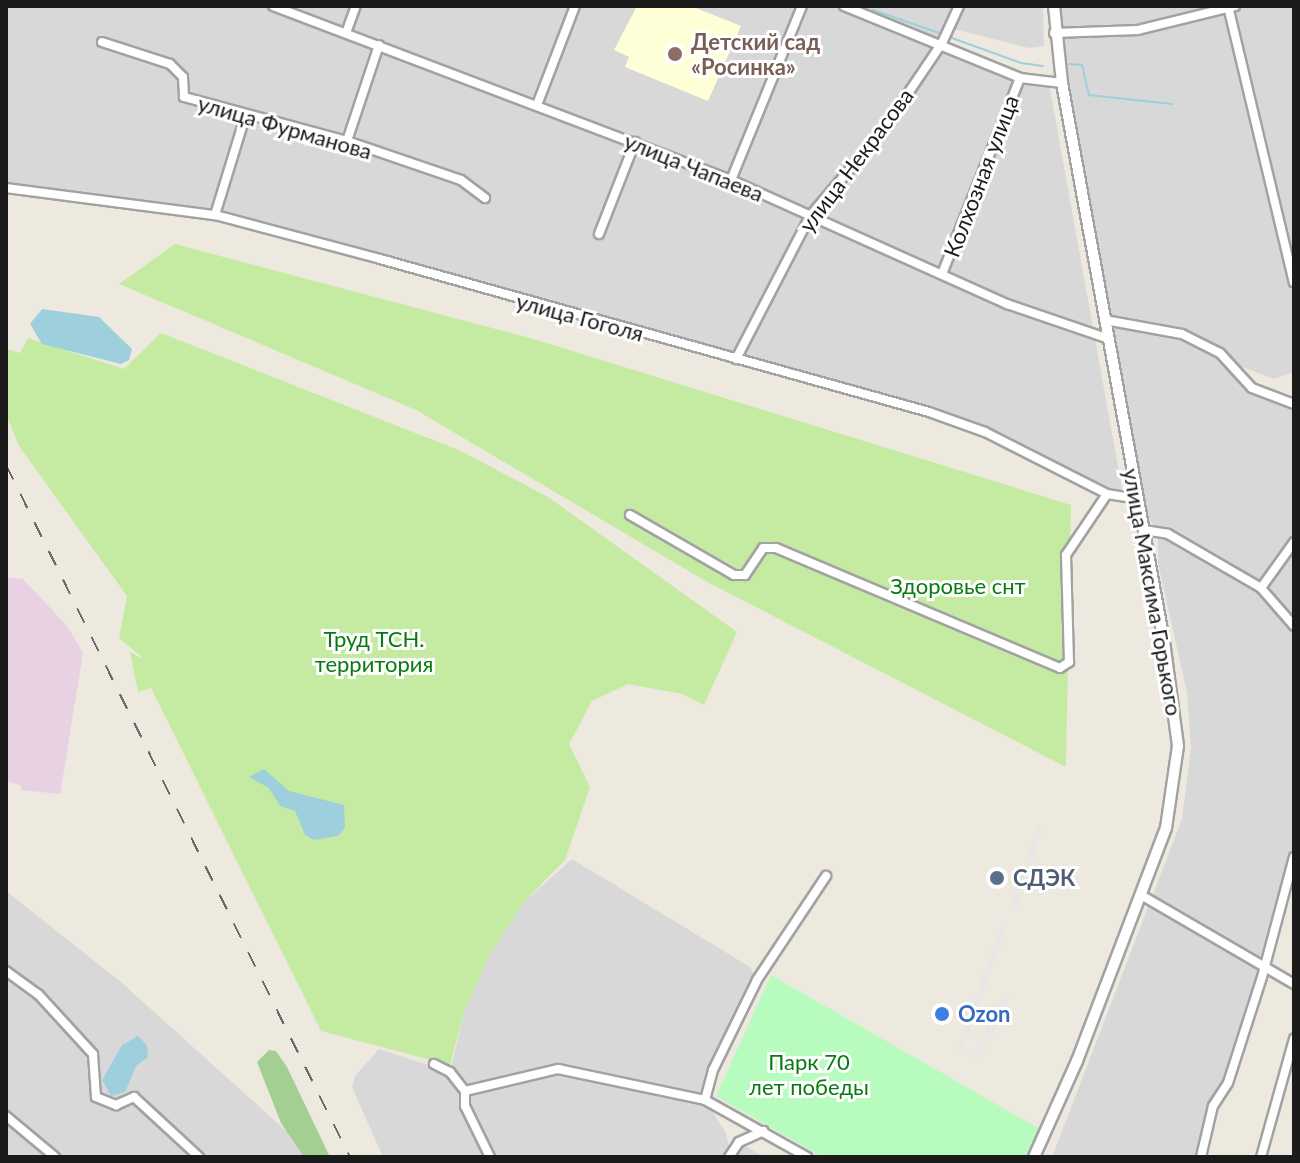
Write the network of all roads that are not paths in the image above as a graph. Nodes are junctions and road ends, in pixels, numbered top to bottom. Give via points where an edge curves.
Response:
1 (273, 6) edge
2 (356, 6) edge
3 (575, 6) edge
4 (802, 6) edge
5 (844, 6) edge
6 (959, 6) edge
7 (1054, 6) edge
8 (1230, 7) edge
9 (866, 10) edge
10 (346, 33) junction
11 (1054, 33) junction
12 (102, 42) dead end
13 (942, 43) junction
14 (379, 45) junction
15 (1020, 78) junction
16 (1062, 83) junction
17 (537, 105) junction
18 (245, 117) junction
19 (347, 141) junction
20 (635, 142) junction
21 (731, 180) junction
22 (6, 188) edge
23 (485, 198) dead end
24 (215, 215) junction
25 (810, 216) junction
26 (599, 234) dead end
27 (942, 274) junction
28 (1294, 282) edge
29 (1105, 320) junction
30 (1109, 339) junction
31 (736, 359) junction
32 (1294, 404) edge
33 (1107, 494) junction
34 (1138, 499) junction
35 (630, 515) dead end
36 (1144, 530) junction
37 (1294, 542) edge
38 (1261, 588) junction
39 (1294, 626) edge
40 (1294, 857) edge
41 (826, 876) dead end
42 (1141, 895) junction
43 (1265, 967) junction
44 (6, 971) edge
45 (1294, 984) edge
46 (1294, 1039) edge
47 (434, 1064) dead end
48 (465, 1091) junction
49 (705, 1100) junction
50 (6, 1116) edge
51 (764, 1131) junction
52 (55, 1157) edge
53 (199, 1157) edge
54 (490, 1157) edge
55 (729, 1157) edge
56 (807, 1157) edge
57 (1034, 1157) edge
58 (1201, 1157) edge
59 (1261, 1157) edge

1 - 10 street, улица Чапаева
2 - 10 street
3 - 17 street
4 - 21 street
5 - 9 street
6 - 13 street, улица Некрасова
7 - 11 street, улица Максима Горького
8 - 11 street via 1138,30
8 - 28 street
9 - 13 street
10 - 14 street, улица Чапаева
11 - 16 street, улица Максима Горького
12 - 18 street, улица Фурманова via 159,58 183,77 184,97
13 - 15 street
13 - 25 street, улица Некрасова via 875,141
14 - 17 street, улица Чапаева
14 - 19 street
15 - 16 street
15 - 27 street, Колхозная улица
16 - 29 street, улица Максима Горького
17 - 20 street, улица Чапаева
18 - 19 street, улица Фурманова
18 - 24 street
19 - 23 street, улица Фурманова via 461,180
20 - 21 street, улица Чапаева
20 - 26 street
21 - 25 street, улица Чапаева
22 - 24 street, улица Гоголя
24 - 31 street, улица Гоголя
25 - 27 street, улица Чапаева
25 - 31 street, улица Некрасова
27 - 30 street, улица Чапаева via 1069,329
29 - 30 street, улица Максима Горького
29 - 32 street via 1182,334 1220,353 1252,388
30 - 34 street, улица Максима Горького
31 - 33 street, улица Гоголя via 970,426
33 - 34 street, улица Гоголя
33 - 35 street via 1066,555 1069,662 1060,668 776,548 763,548 745,575 734,575
34 - 36 street, улица Максима Горького
36 - 38 street via 1168,534
36 - 42 street, улица Максима Горького via 1178,746 1171,811
37 - 38 street
38 - 39 street
40 - 43 street
41 - 49 street via 757,980 717,1060
42 - 43 street
42 - 57 street, улица Максима Горького
43 - 45 street
43 - 58 street via 1228,1083 1213,1106
44 - 53 street via 38,994 93,1054 92,1089 101,1102 116,1105 134,1097
46 - 59 street
47 - 48 street via 450,1072
48 - 49 street via 558,1069
48 - 54 street via 465,1106
49 - 51 street
50 - 52 street
51 - 55 street via 739,1142
51 - 56 street

